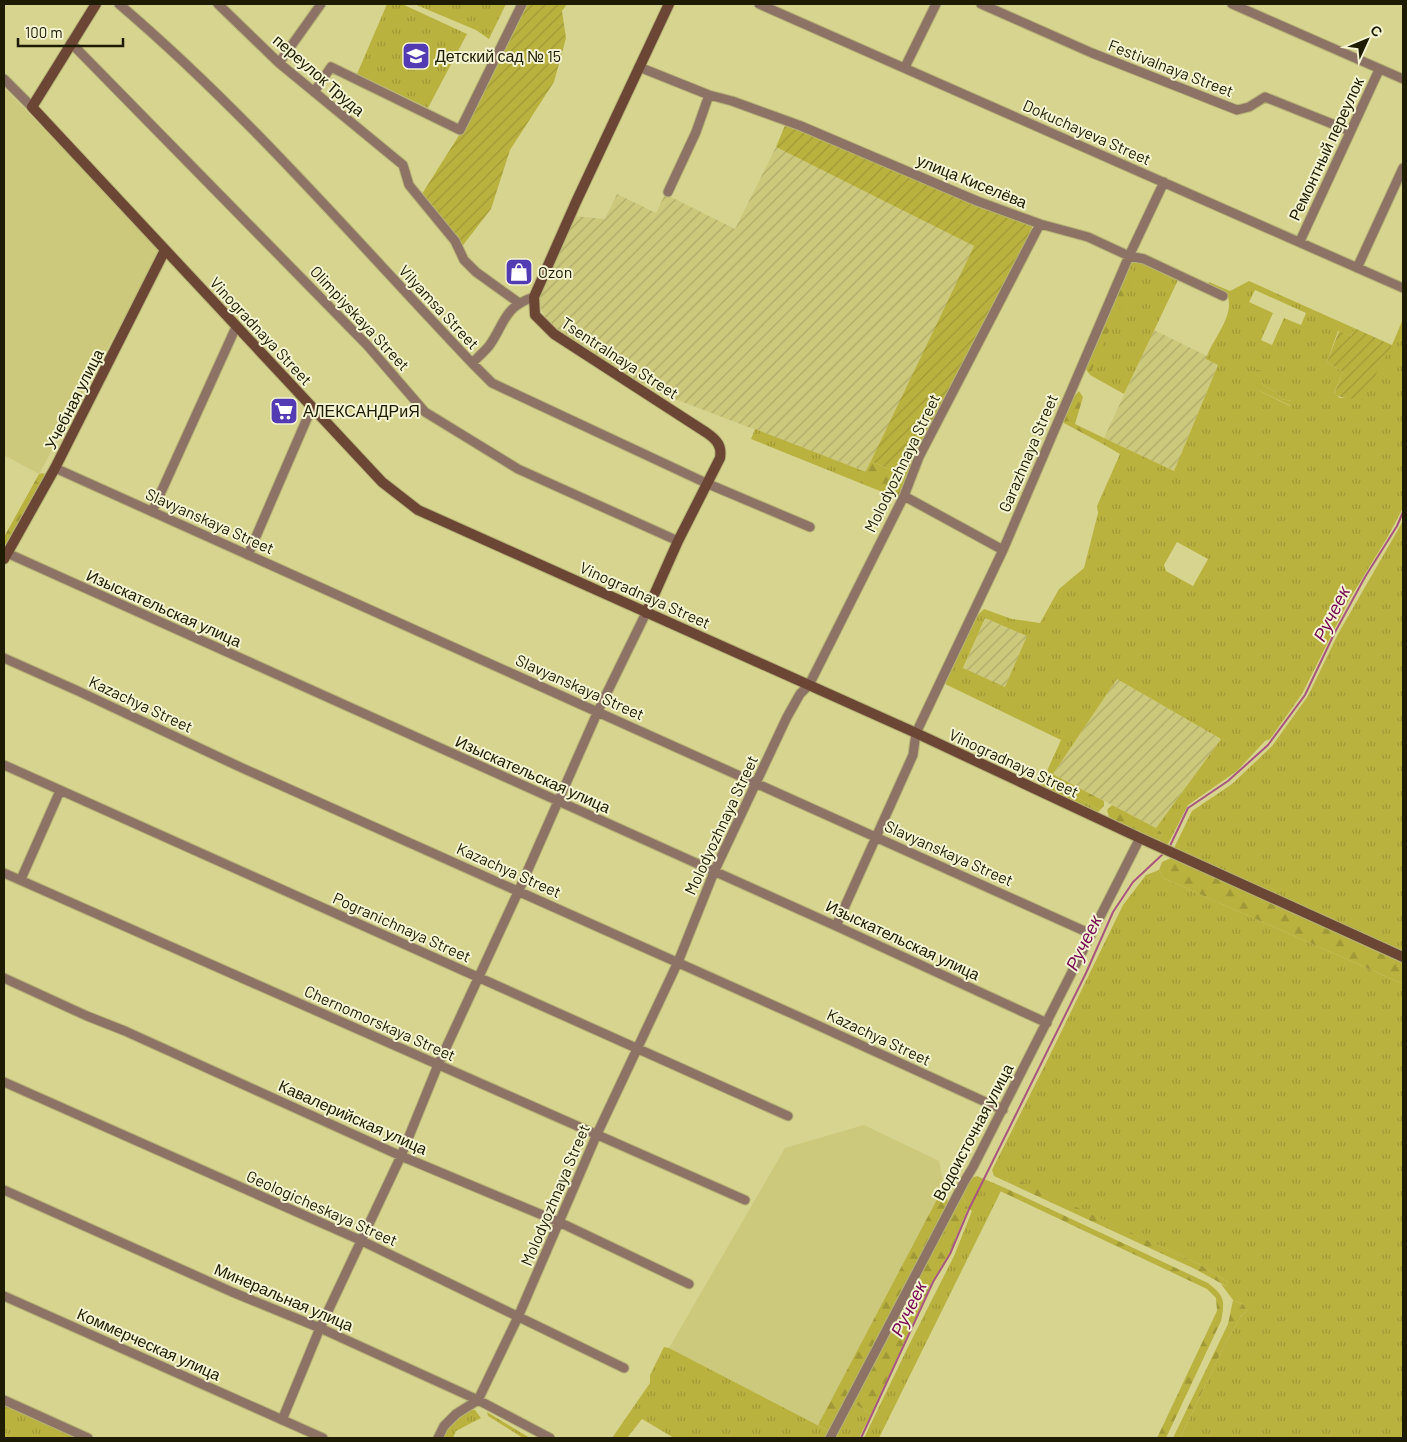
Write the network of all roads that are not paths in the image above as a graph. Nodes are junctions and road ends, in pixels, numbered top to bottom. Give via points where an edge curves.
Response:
1 (96, 4) edge
2 (120, 4) edge
3 (321, 4) edge
4 (522, 4) edge
5 (669, 4) edge
6 (759, 4) edge
7 (936, 4) edge
8 (981, 4) edge
9 (1232, 4) edge
10 (221, 5) edge
11 (71, 44) junction
12 (279, 63) junction
13 (639, 67) junction
14 (905, 67) junction
15 (1379, 70) junction
16 (4, 79) edge
17 (1403, 79) edge
18 (314, 92) junction
19 (709, 95) junction
20 (32, 107) junction
21 (1350, 131) junction
22 (1403, 168) edge
23 (1164, 182) junction
24 (668, 192) dead end
25 (1040, 224) junction
26 (1300, 242) junction
27 (165, 250) junction
28 (1128, 256) junction
29 (1357, 268) junction
30 (1403, 288) edge
31 (1223, 296) dead end
32 (534, 297) junction
33 (519, 303) junction
34 (236, 326) junction
35 (472, 363) junction
36 (312, 407) junction
37 (55, 468) junction
38 (706, 482) junction
39 (904, 496) junction
40 (152, 512) junction
41 (810, 527) dead end
42 (678, 541) junction
43 (1003, 550) junction
44 (248, 555) junction
45 (5, 556) edge
46 (646, 613) junction
47 (4, 658) edge
48 (809, 685) junction
49 (598, 711) junction
50 (916, 733) junction
51 (4, 765) edge
52 (757, 783) junction
53 (60, 790) junction
54 (558, 801) junction
55 (876, 836) junction
56 (1140, 838) junction
57 (714, 872) junction
58 (4, 873) edge
59 (21, 879) junction
60 (519, 890) junction
61 (836, 926) junction
62 (1092, 934) junction
63 (1403, 957) edge
64 (678, 962) junction
65 (4, 978) edge
66 (478, 978) junction
67 (1047, 1023) junction
68 (638, 1050) junction
69 (438, 1065) junction
70 (4, 1082) edge
71 (1003, 1110) junction
72 (788, 1116) dead end
73 (597, 1134) junction
74 (400, 1156) junction
75 (4, 1190) edge
76 (745, 1200) dead end
77 (559, 1222) junction
78 (360, 1240) junction
79 (689, 1284) dead end
80 (4, 1296) edge
81 (518, 1317) junction
82 (320, 1328) junction
83 (624, 1368) dead end
84 (4, 1400) edge
85 (478, 1400) junction
86 (282, 1420) junction
87 (88, 1438) edge
88 (323, 1438) edge
89 (438, 1438) edge
90 (550, 1438) edge
91 (830, 1438) edge

1 - 11 street
2 - 35 street, Vilyamsa Street via 213,91
3 - 12 street
4 - 18 street via 460,130 331,67
5 - 13 street
6 - 14 street, Dokuchayeva Street
7 - 14 street
8 - 21 street, Festivalnaya Street via 1092,53 1236,110 1266,97
9 - 15 street
10 - 12 street, переулок Труда
11 - 20 street
11 - 42 street, Olimpiyskaya Street via 367,345 425,412 518,469
12 - 18 street, переулок Труда
13 - 19 street, улица Киселёва
13 - 32 street
14 - 23 street, Dokuchayeva Street
15 - 17 street
15 - 21 street, Ремонтный переулок
16 - 20 street, Vinogradnaya Street
18 - 33 street, переулок Труда via 403,166 409,185 455,242 464,260
19 - 24 street
19 - 25 street, улица Киселёва via 786,120 977,202
20 - 27 street, Vinogradnaya Street
21 - 26 street, Ремонтный переулок
22 - 29 street
23 - 26 street, Dokuchayeva Street
23 - 28 street, Garazhnaya Street
25 - 28 street, улица Киселёва via 1088,237
25 - 39 street, Molodyozhnaya Street via 919,457
26 - 29 street, Dokuchayeva Street
27 - 34 street, Vinogradnaya Street
27 - 37 street, Учебная улица
28 - 31 street, улица Киселёва via 1144,258
28 - 43 street, Garazhnaya Street
29 - 30 street, Dokuchayeva Street
32 - 33 street
32 - 38 street, Tsentralnaya Street via 535,316 554,334 714,438 721,451 720,458
33 - 35 street via 502,321 489,346
34 - 36 street, Vinogradnaya Street
34 - 40 street
35 - 38 street, Vilyamsa Street via 492,383
36 - 44 street
36 - 46 street, Vinogradnaya Street via 382,482 418,510
37 - 40 street, Slavyanskaya Street
37 - 45 street, Учебная улица
38 - 41 street, Vilyamsa Street
38 - 42 street, Tsentralnaya Street
39 - 43 street
39 - 48 street, Molodyozhnaya Street
40 - 44 street, Slavyanskaya Street
42 - 46 street, Tsentralnaya Street
43 - 50 street, Garazhnaya Street
44 - 49 street, Slavyanskaya Street
45 - 54 street, Изыскательская улица
46 - 48 street, Vinogradnaya Street
46 - 49 street
47 - 60 street, Kazachya Street
48 - 50 street, Vinogradnaya Street
48 - 52 street, Molodyozhnaya Street via 787,717
49 - 52 street, Slavyanskaya Street
49 - 54 street
50 - 55 street, Garazhnaya Street via 913,755
50 - 56 street, Vinogradnaya Street
51 - 53 street, Pogranichnaya Street
52 - 55 street, Slavyanskaya Street
52 - 57 street, Molodyozhnaya Street
53 - 59 street
53 - 66 street, Pogranichnaya Street
54 - 57 street, Изыскательская улица
54 - 60 street
55 - 61 street, Garazhnaya Street
55 - 62 street, Slavyanskaya Street
56 - 62 street, Водоисточная улица
56 - 63 street, Vinogradnaya Street
57 - 61 street, Изыскательская улица
57 - 64 street, Molodyozhnaya Street
58 - 59 street, Chernomorskaya Street
59 - 69 street, Chernomorskaya Street
60 - 64 street, Kazachya Street
60 - 66 street
61 - 67 street, Изыскательская улица
62 - 67 street, Водоисточная улица
64 - 68 street, Molodyozhnaya Street
64 - 71 street, Kazachya Street
65 - 74 street, Кавалерийская улица
66 - 68 street, Pogranichnaya Street
66 - 69 street
67 - 71 street, Водоисточная улица
68 - 72 street, Pogranichnaya Street
68 - 73 street, Molodyozhnaya Street
69 - 73 street, Chernomorskaya Street
69 - 74 street
70 - 78 street, Geologicheskaya Street
71 - 91 street, Водоисточная улица
73 - 76 street, Chernomorskaya Street
73 - 77 street, Molodyozhnaya Street
74 - 77 street, Кавалерийская улица
74 - 78 street
75 - 82 street, Минеральная улица
77 - 79 street, Кавалерийская улица
77 - 81 street, Molodyozhnaya Street
78 - 81 street, Geologicheskaya Street
78 - 82 street
80 - 86 street, Коммерческая улица
81 - 83 street, Geologicheskaya Street
81 - 85 street, Molodyozhnaya Street
82 - 85 street, Минеральная улица
82 - 86 street
84 - 87 street
85 - 89 street via 456,1414
85 - 90 street, Минеральная улица
86 - 88 street, Коммерческая улица

